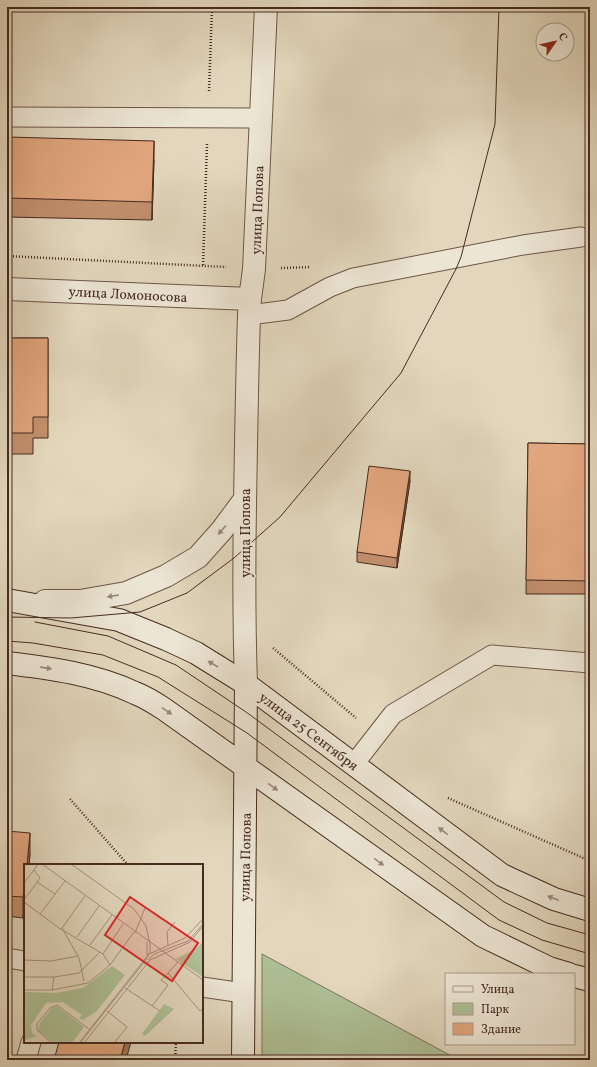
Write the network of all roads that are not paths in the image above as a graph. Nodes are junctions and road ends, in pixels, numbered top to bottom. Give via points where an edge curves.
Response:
1 (266, 7) edge
2 (7, 117) edge
3 (260, 118) junction
4 (581, 237) dead end
5 (7, 289) edge
6 (249, 307) junction
7 (245, 499) junction
8 (7, 600) edge
9 (590, 663) edge
10 (7, 664) edge
11 (246, 684) junction
12 (354, 764) junction
13 (246, 767) junction
14 (590, 910) edge
15 (7, 958) edge
16 (24, 961) edge
17 (566, 973) edge
18 (575, 976) edge
19 (590, 980) edge
20 (203, 987) edge
21 (243, 993) junction
22 (31, 1043) edge
23 (26, 1060) edge
24 (242, 1060) edge

1 - 3 street, улица Попова
2 - 3 lane
3 - 6 street, улица Попова via 254,269
4 - 6 lane via 523,245 353,278 330,287 288,310
5 - 6 street, улица Ломоносова
6 - 7 street, улица Попова
7 -> 8 street via 198,557 166,576 126,593 80,601
7 - 11 street, улица Попова
11 -> 8 street, улица 25 Сентября via 196,654 119,620
9 - 12 lane via 492,655 393,714
10 -> 13 street via 72,673 134,692 164,709
11 - 12 street, улица 25 Сентября
11 - 13 street, улица Попова
14 -> 12 street, улица 25 Сентября via 554,898 502,875
13 -> 17 street via 483,936 549,968
13 - 21 street, улица Попова
15 - 16 lane
18 - 19 street
20 - 21 lane
21 - 24 street, улица Попова
22 - 23 lane

